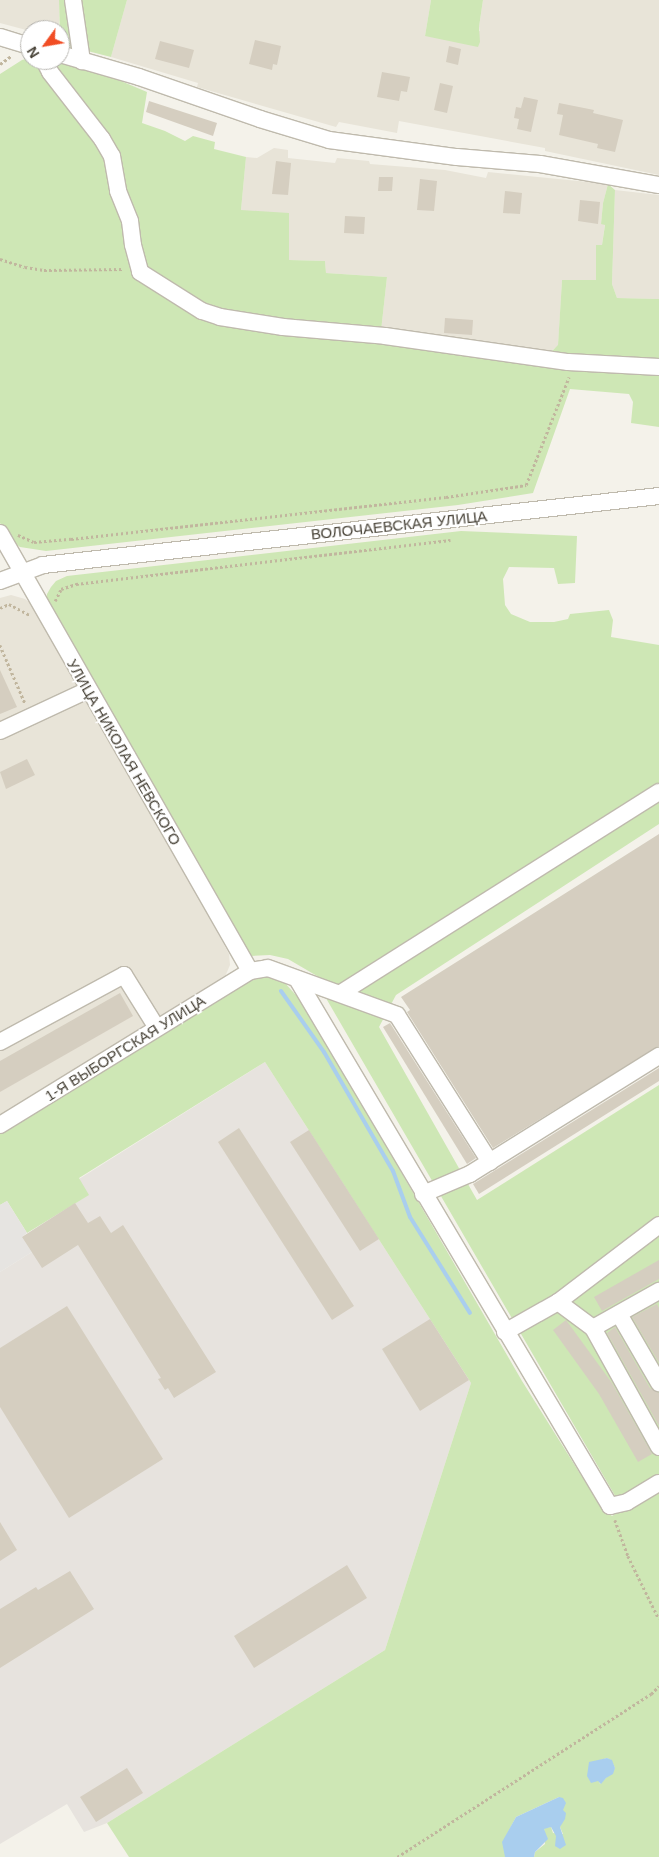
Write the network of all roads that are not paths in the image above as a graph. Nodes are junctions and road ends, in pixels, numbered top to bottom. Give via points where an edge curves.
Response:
1 (73, 0) edge
2 (0, 37) edge
3 (20, 43) edge
4 (70, 57) edge
5 (82, 61) junction
6 (49, 70) edge
7 (659, 185) edge
8 (659, 367) edge
9 (659, 496) edge
10 (8, 533) edge
11 (21, 571) junction
12 (0, 581) edge
13 (88, 690) junction
14 (0, 731) edge
15 (659, 792) edge
16 (250, 971) junction
17 (297, 979) junction
18 (341, 993) junction
19 (157, 1028) junction
20 (0, 1042) edge
21 (659, 1056) edge
22 (0, 1125) edge
23 (490, 1162) junction
24 (423, 1194) junction
25 (659, 1225) edge
26 (658, 1293) edge
27 (558, 1302) junction
28 (618, 1314) junction
29 (593, 1328) junction
30 (505, 1332) junction
31 (659, 1383) edge
32 (659, 1447) edge
33 (659, 1483) edge

1 - 5 street
2 - 3 street
4 - 5 street
5 - 7 street via 329,140 540,164
6 - 8 street via 112,156 140,272 186,303 220,317 283,327 385,336 582,363
9 - 11 street, ВОЛОЧАЕВСКАЯ УЛИЦА via 66,562
10 - 11 street, УЛИЦА НИКОЛАЯ НЕВСКОГО
11 - 12 street, ВОЛОЧАЕВСКАЯ УЛИЦА
11 - 13 street, УЛИЦА НИКОЛАЯ НЕВСКОГО
13 - 14 street
13 - 16 street, УЛИЦА НИКОЛАЯ НЕВСКОГО
15 - 18 street
16 - 17 street via 268,968
16 - 19 street, 1-Я ВЫБОРГСКАЯ УЛИЦА
17 - 18 street
17 - 24 street
18 - 23 street via 397,1014
19 - 20 street via 124,975
19 - 22 street, 1-Я ВЫБОРГСКАЯ УЛИЦА
21 - 23 street
23 - 24 street via 460,1180
24 - 30 street
25 - 27 street
26 - 28 street
27 - 29 street
27 - 30 street
28 - 29 street
28 - 31 street
29 - 32 street
30 - 33 street via 610,1506 627,1502

